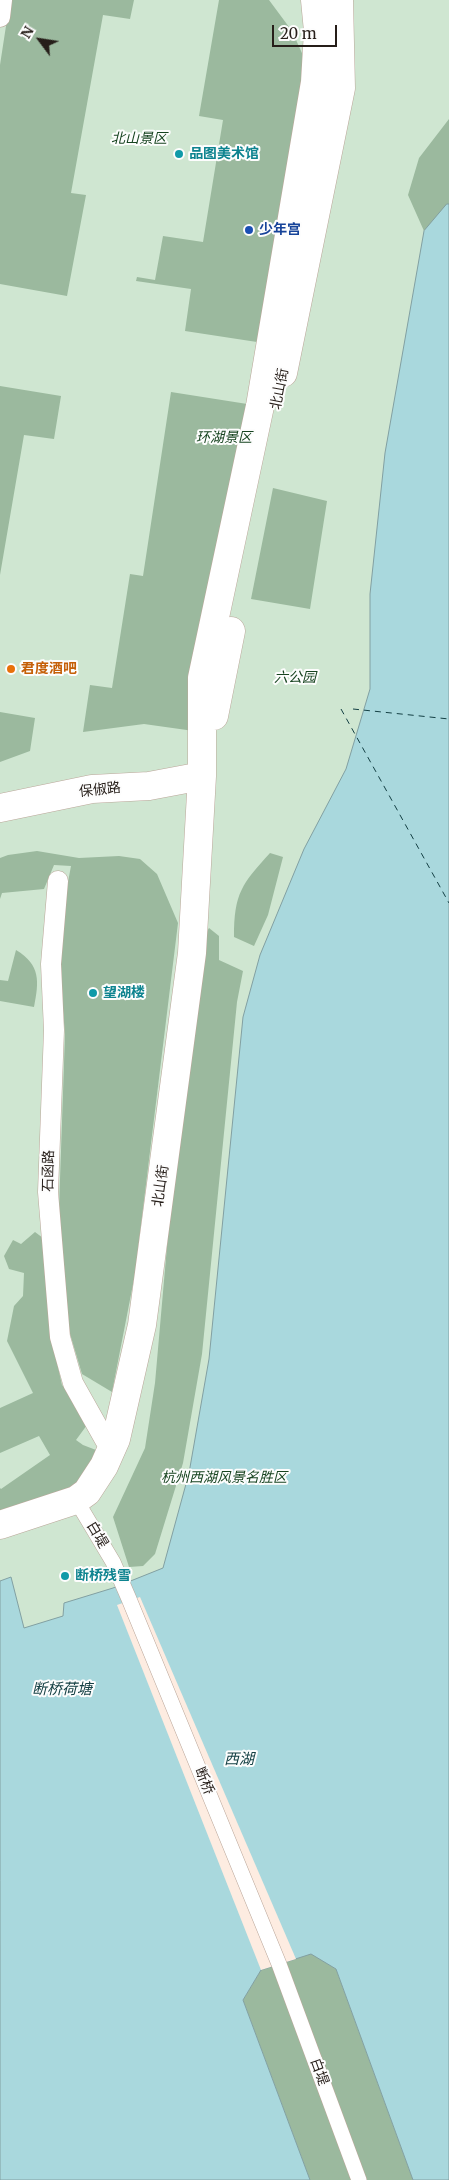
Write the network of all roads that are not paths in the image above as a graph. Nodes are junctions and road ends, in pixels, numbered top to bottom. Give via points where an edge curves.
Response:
1 (2, 0) edge
2 (333, 2) edge
3 (0, 16) edge
4 (202, 776) junction
5 (0, 808) edge
6 (58, 881) dead end
7 (116, 1439) junction
8 (76, 1500) junction
9 (0, 1524) edge
10 (129, 1599) joint
11 (279, 1964) joint
12 (359, 2180) edge

1 - 3 street
2 - 4 main road, 北山街 via 341,88
4 - 5 main road, 保俶路 via 149,786 92,788
4 - 7 main road, 北山街 via 192,953 142,1325
6 - 7 street, 石函路 via 51,964 54,1030 48,1192 60,1337 73,1383 105,1440
7 - 8 main road, 北山街 via 87,1492
8 - 9 main road, 北山街
8 - 10 street, 白堤 via 113,1562
10 - 11 street, 断桥
11 - 12 street, 白堤

